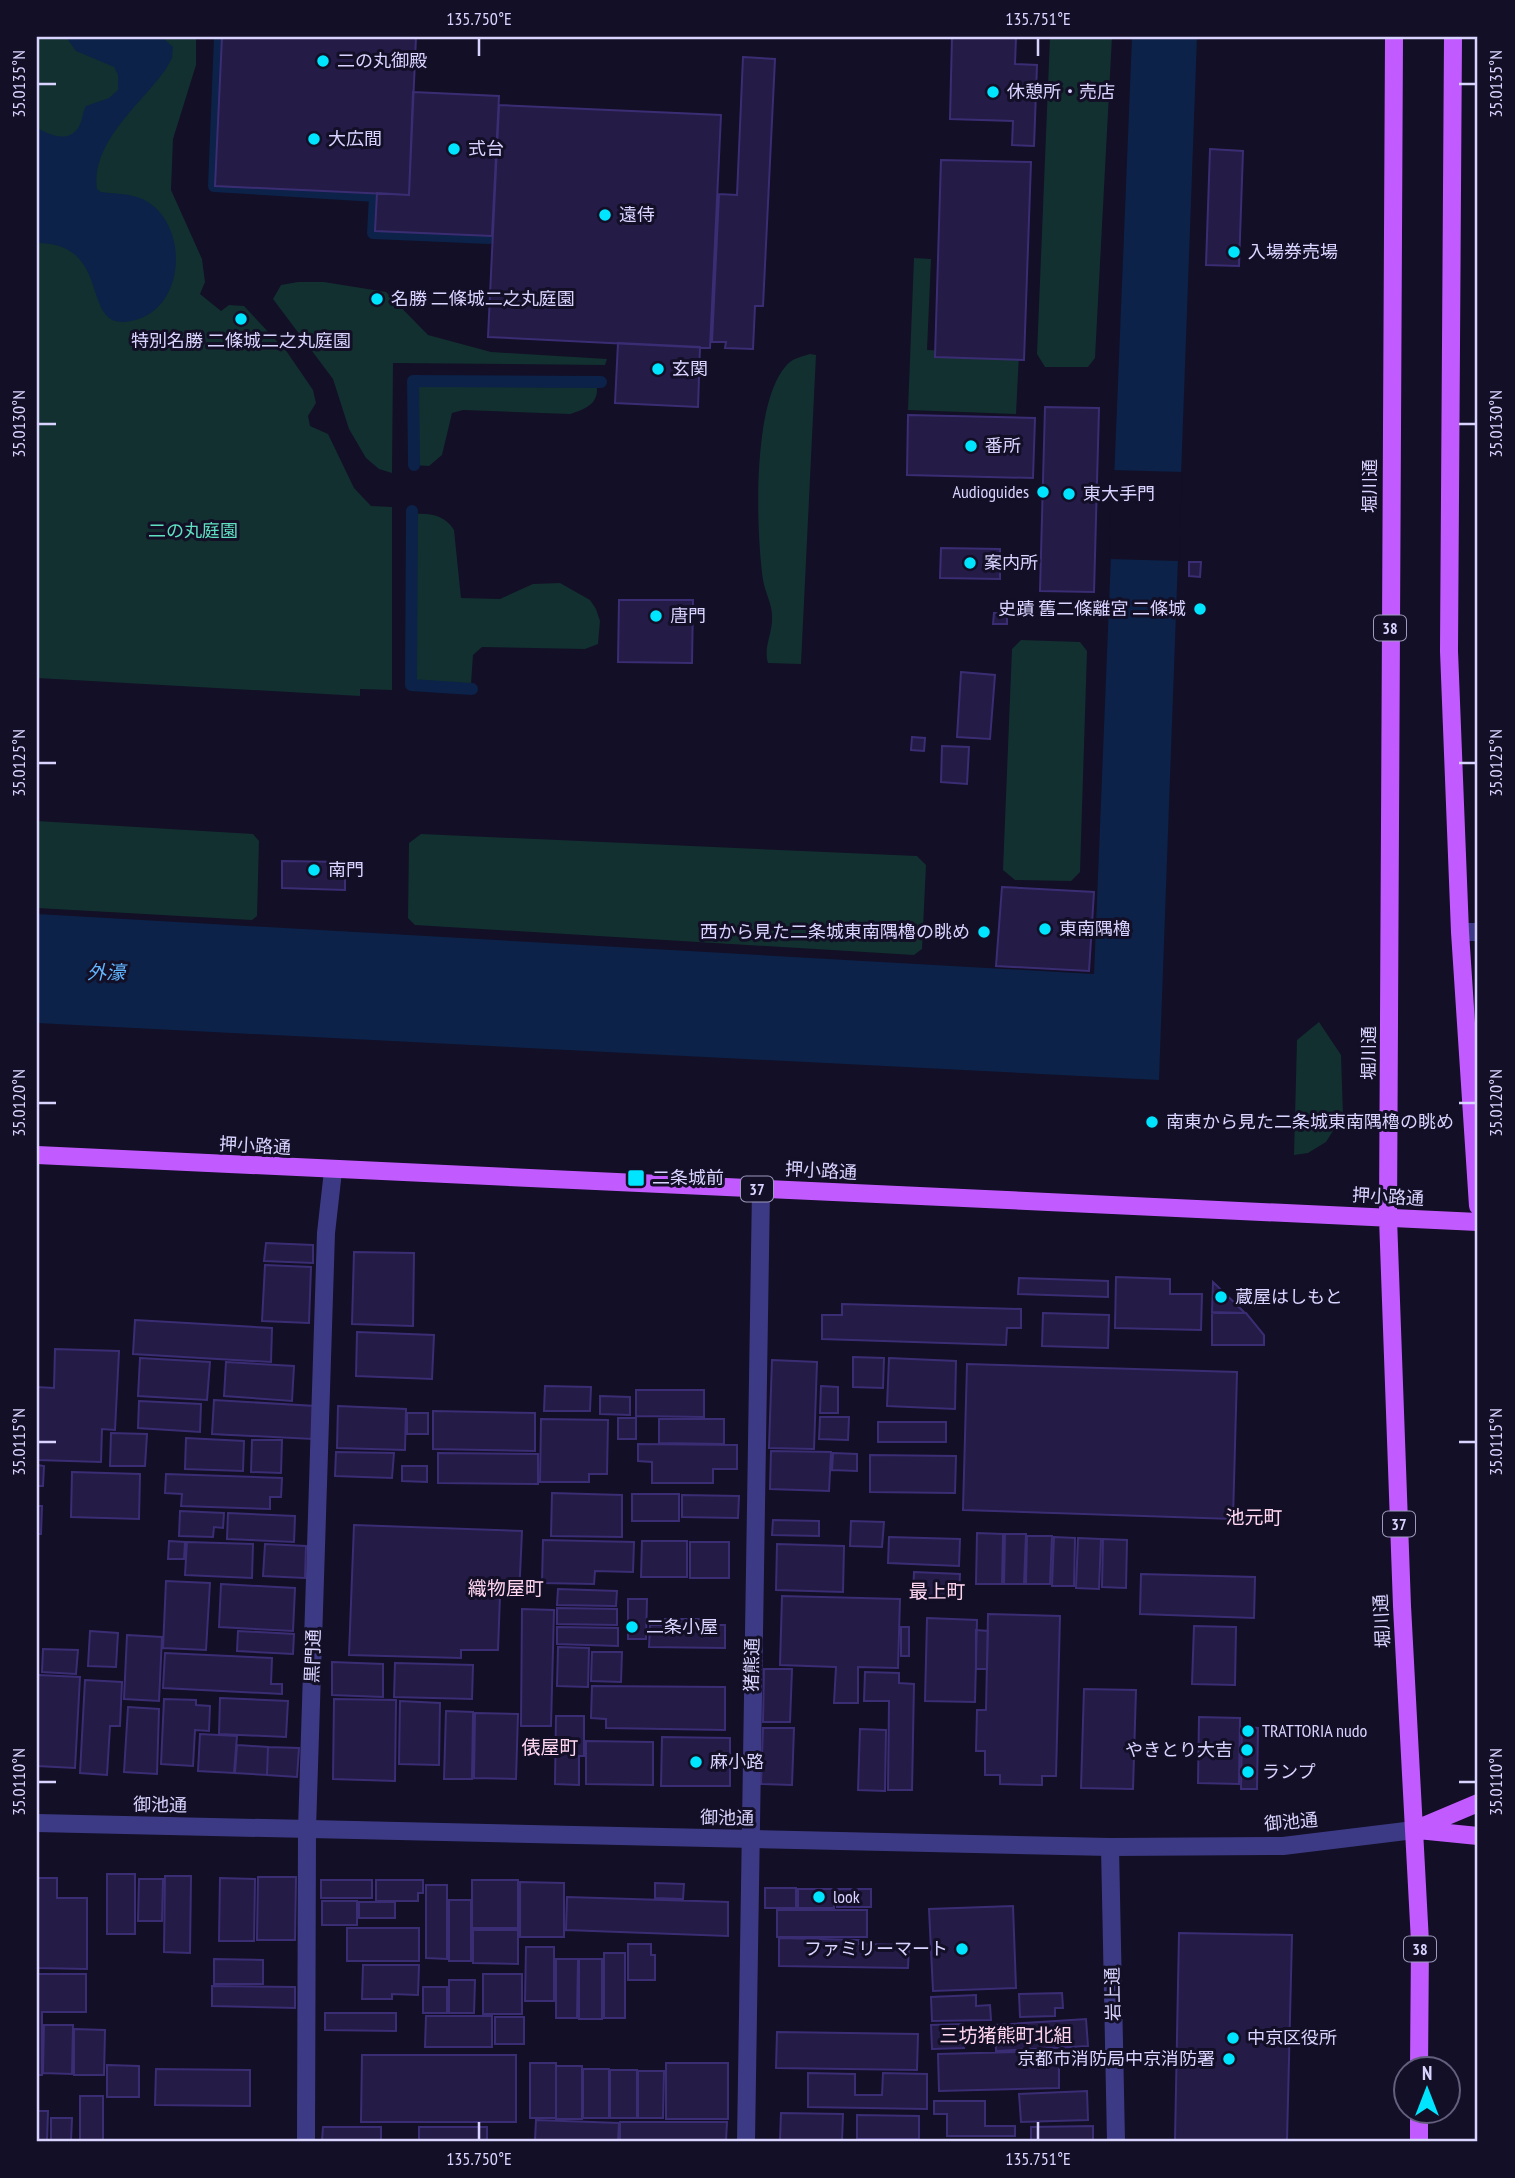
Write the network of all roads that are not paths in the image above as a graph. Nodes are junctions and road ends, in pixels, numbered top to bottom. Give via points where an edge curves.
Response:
1 (1394, 37) edge
2 (1453, 37) edge
3 (1469, 932) edge
4 (37, 1155) edge
5 (333, 1171) junction
6 (761, 1189) junction
7 (1478, 1206) edge
8 (1388, 1218) junction
9 (1478, 1222) edge
10 (1478, 1803) edge
11 (37, 1823) edge
12 (307, 1829) junction
13 (1415, 1830) junction
14 (1478, 1836) edge
15 (750, 1839) junction
16 (1111, 1847) junction
17 (1419, 2056) edge
18 (306, 2141) edge
19 (746, 2141) edge
20 (1116, 2141) edge

1 - 8 main road, 堀川通 / 38
2 - 3 main road via 1448,651
3 - 7 main road
4 - 5 main road, 押小路通 / 37
5 - 6 main road, 押小路通 / 37
5 - 12 street, 黒門通 via 326,1246
6 - 8 main road, 押小路通 / 37
6 - 15 street, 猪熊通
8 - 9 main road, 押小路通 / 37
8 - 13 main road, 堀川通 / 37
10 - 13 main road, 御池通
11 - 12 street, 御池通
12 - 15 street, 御池通
12 - 18 street, 黒門通
13 - 14 main road, 御池通
13 - 16 street, 御池通 via 1283,1846
13 - 17 main road, 堀川通 / 38
15 - 16 street, 御池通
15 - 19 street, 猪熊通
16 - 20 street, 岩上通

